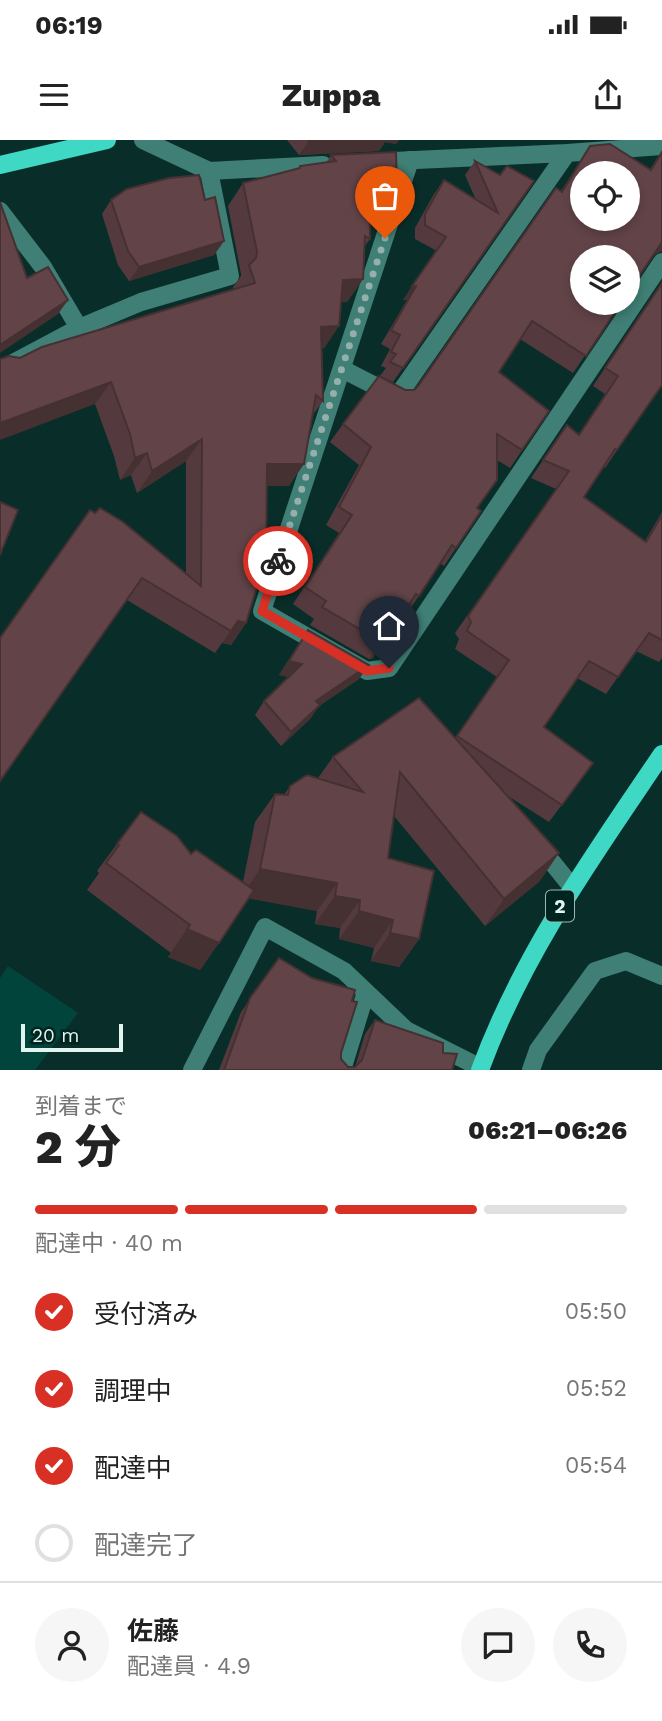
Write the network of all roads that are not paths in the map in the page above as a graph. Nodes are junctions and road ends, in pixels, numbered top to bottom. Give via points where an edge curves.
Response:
1 (107, 140) edge
2 (143, 140) edge
3 (662, 146) edge
4 (567, 153) junction
5 (410, 160) junction
6 (0, 165) edge
7 (209, 171) junction
8 (0, 211) edge
9 (662, 262) edge
10 (79, 328) junction
11 (342, 369) junction
12 (0, 370) edge
13 (662, 754) edge
14 (531, 837) edge
15 (572, 887) junction
16 (662, 976) edge
17 (366, 992) junction
18 (481, 1069) edge
19 (192, 1070) edge
20 (342, 1070) edge
21 (531, 1070) edge

1 - 6 main road
2 - 7 street
3 - 4 street
4 - 5 street
4 - 11 street via 397,397
5 - 7 street
5 - 11 street
7 - 10 street via 230,276 141,302
8 - 10 street via 43,267
9 - 11 street via 389,668 367,671 262,611
10 - 12 street
13 - 15 main road, 2
14 - 15 street
15 - 18 main road, 2 via 526,963
16 - 21 street via 626,961 595,971 538,1050
17 - 18 street via 406,1030
17 - 19 street via 344,971 265,927
17 - 20 street

